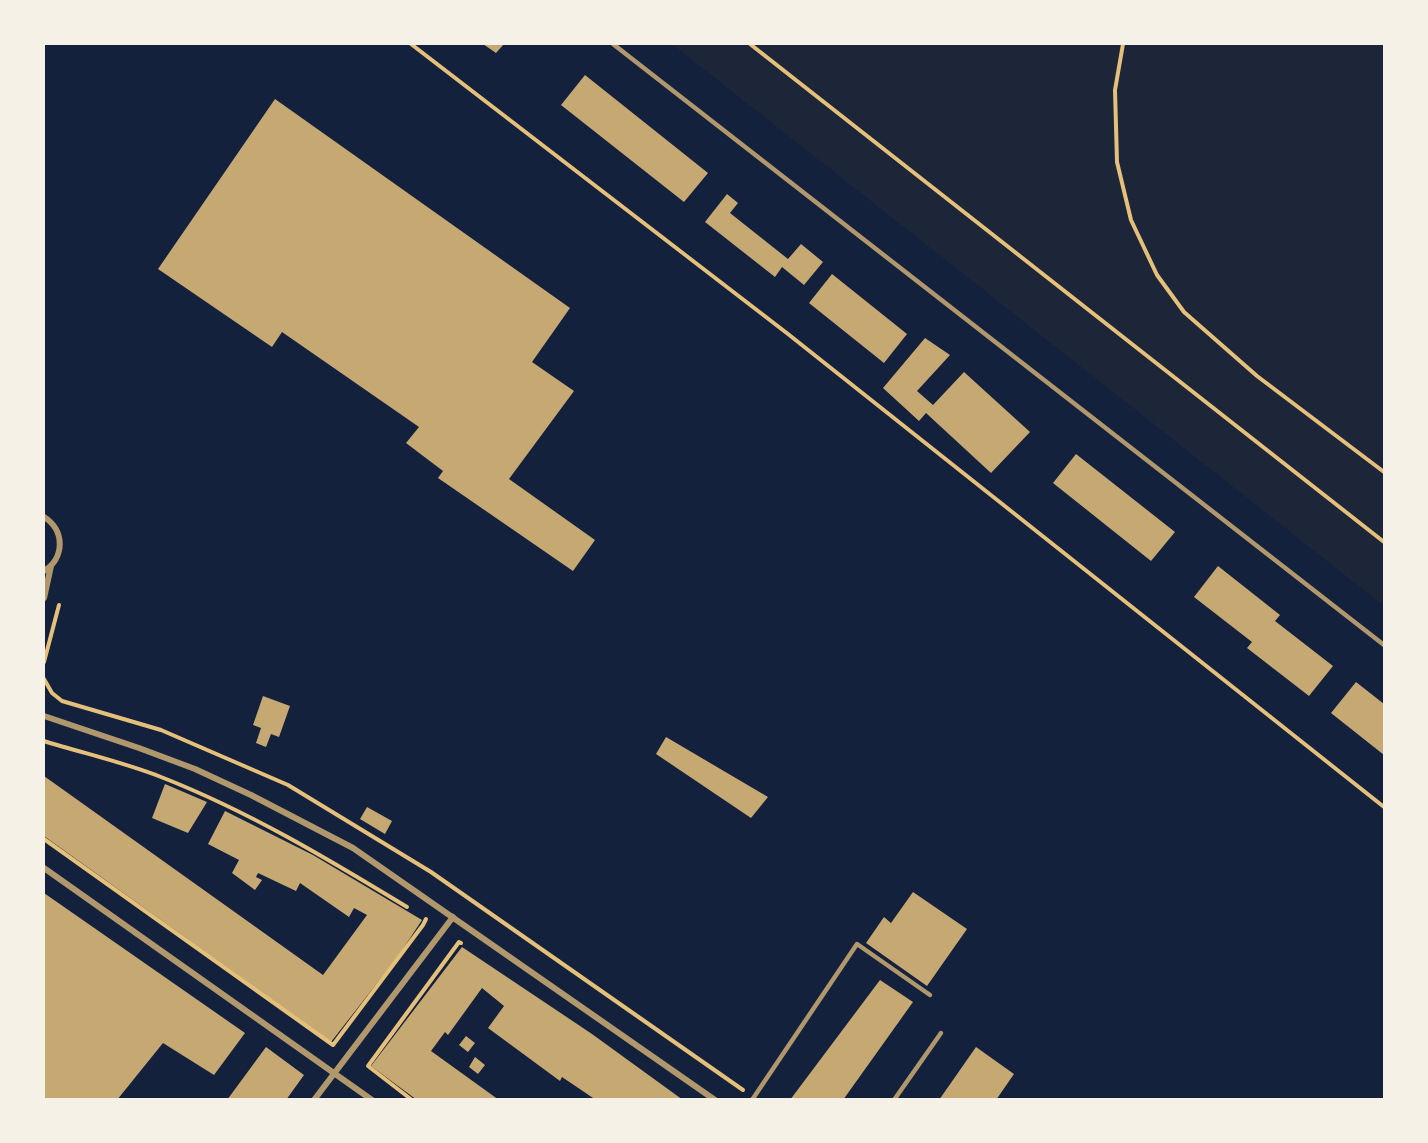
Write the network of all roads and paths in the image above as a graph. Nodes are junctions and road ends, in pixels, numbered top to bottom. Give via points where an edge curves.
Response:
1 (411, 44) edge
2 (613, 44) edge
3 (750, 44) edge
4 (1123, 44) edge
5 (1384, 472) edge
6 (44, 517) edge
7 (1384, 542) edge
8 (51, 566) junction
9 (44, 571) edge
10 (44, 598) edge
11 (1384, 645) edge
12 (44, 680) edge
13 (62, 701) dead end
14 (44, 716) edge
15 (44, 741) edge
16 (1384, 807) edge
17 (44, 839) edge
18 (44, 868) edge
19 (453, 917) junction
20 (454, 949) dead end
21 (930, 995) dead end
22 (941, 1033) dead end
23 (334, 1073) junction
24 (314, 1100) edge
25 (372, 1100) edge
26 (412, 1100) edge
27 (715, 1100) edge
28 (752, 1100) edge
29 (894, 1100) edge

1 - 16 path via 797,342
2 - 11 lane
3 - 7 path
4 - 5 path via 1114,90 1116,162 1131,220 1157,274 1184,312 1257,376
6 - 8 street via 59,537 60,550
8 - 9 street
8 - 10 street
12 - 13 path
14 - 19 street via 168,758 251,795 353,848
15 - 17 path via 160,777 224,806 307,846 427,919 333,1045
18 - 23 street
19 - 23 street
19 - 27 street
20 - 26 path via 368,1066
21 - 28 lane via 857,944
22 - 29 lane
23 - 24 street
23 - 25 street

